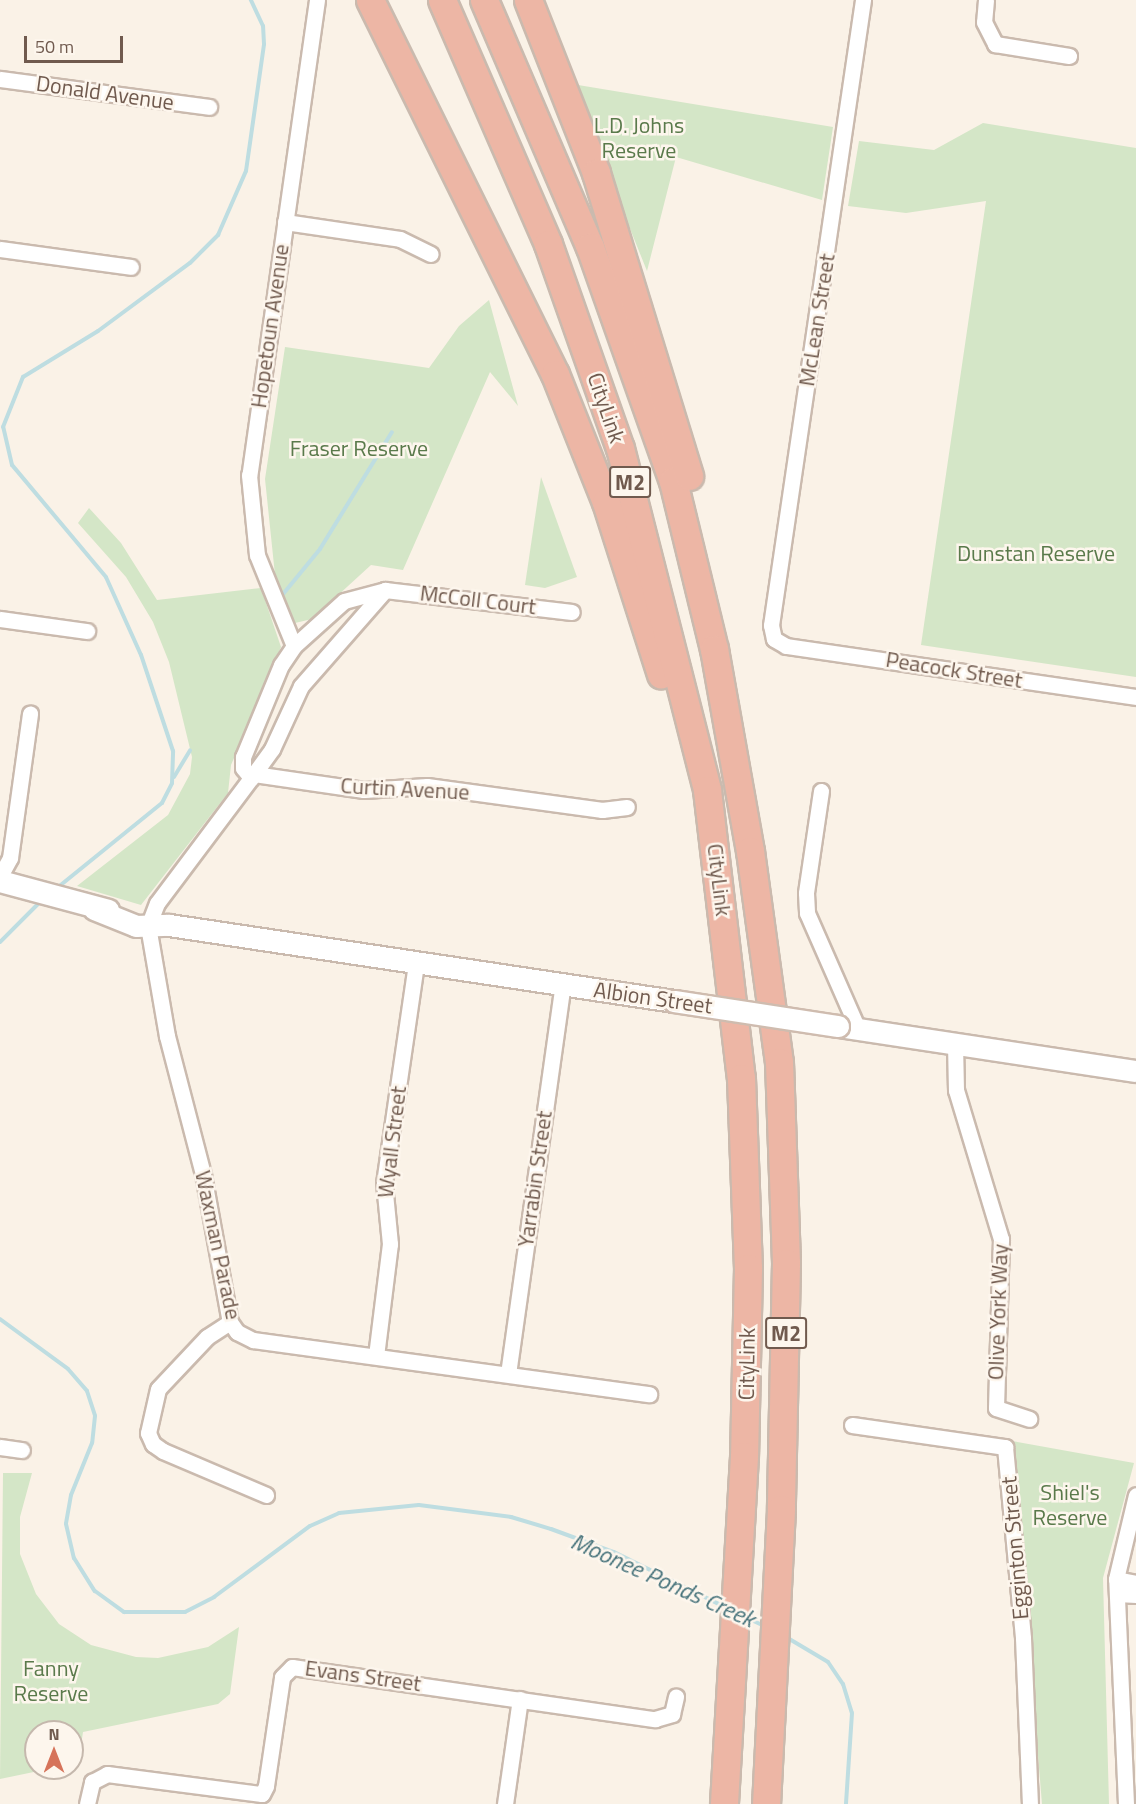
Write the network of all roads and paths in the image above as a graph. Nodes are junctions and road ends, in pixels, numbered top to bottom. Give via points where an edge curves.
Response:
1 (317, 0) edge
2 (370, 0) edge
3 (442, 0) edge
4 (484, 0) edge
5 (528, 0) edge
6 (863, 0) edge
7 (986, 0) edge
8 (1069, 56) dead end
9 (0, 79) edge
10 (209, 108) dead end
11 (285, 222) junction
12 (0, 249) edge
13 (431, 254) dead end
14 (131, 267) dead end
15 (385, 590) junction
16 (572, 612) dead end
17 (0, 619) edge
18 (87, 631) dead end
19 (774, 639) joint
20 (294, 646) junction
21 (1136, 697) edge
22 (30, 714) dead end
23 (735, 758) junction
24 (252, 776) junction
25 (821, 791) dead end
26 (627, 807) dead end
27 (0, 876) edge
28 (0, 881) edge
29 (720, 889) junction
30 (156, 923) junction
31 (416, 963) junction
32 (563, 985) junction
33 (848, 1028) junction
34 (956, 1043) junction
35 (1136, 1071) edge
36 (230, 1322) junction
37 (376, 1356) junction
38 (508, 1374) junction
39 (649, 1394) dead end
40 (1029, 1419) dead end
41 (852, 1425) dead end
42 (0, 1447) edge
43 (22, 1450) dead end
44 (266, 1495) dead end
45 (1136, 1495) edge
46 (1136, 1583) edge
47 (1116, 1586) junction
48 (1136, 1595) edge
49 (676, 1696) dead end
50 (520, 1699) junction
51 (87, 1804) edge
52 (505, 1804) edge
53 (724, 1804) edge
54 (766, 1804) edge
55 (1030, 1804) edge
56 (1126, 1804) edge

1 - 11 street, Hopetoun Avenue
2 - 29 highway via 523,306 582,440 656,656
3 - 29 highway, CityLink / M2 via 548,244 620,448 707,790
4 - 23 highway, CityLink / M2 via 590,247 646,399 698,573
5 - 23 highway via 596,173 678,435 711,574
6 - 19 street, McLean Street via 771,625
7 - 8 street via 984,22 995,44
9 - 10 street, Donald Avenue
11 - 13 street via 400,239
11 - 20 street, Hopetoun Avenue via 249,476 252,526 267,586
12 - 14 street
15 - 16 street, McColl Court
15 - 20 street via 344,601
15 - 24 street via 301,686 272,749
17 - 18 street
19 - 21 street, Peacock Street via 786,646
20 - 24 street via 281,665 243,757 243,768
22 - 27 street via 10,858
23 - 54 highway, CityLink / M2 via 779,1062 783,1147 786,1363
24 - 26 street, Curtin Avenue via 364,790 427,786 602,810
24 - 30 street via 157,903
25 - 33 street via 806,893 807,913
28 - 30 street, Albion Street via 87,907 126,924
29 - 53 highway, CityLink / M2 via 741,1078 747,1236 747,1365 738,1590
30 - 31 street, Albion Street
30 - 36 street, Waxman Parade via 167,1036 203,1174
31 - 32 street, Albion Street
31 - 37 street, Wyall Street via 384,1183 390,1244
32 - 33 street, Albion Street, bridge
32 - 38 street, Yarrabin Street
33 - 34 street, Albion Street
34 - 35 street, Albion Street
34 - 40 street, Olive York Way via 956,1090 1001,1239 996,1408
36 - 37 street, Waxman Parade via 237,1332 253,1340
36 - 44 street via 207,1337 158,1389 148,1433 153,1444 163,1451
37 - 38 street, Waxman Parade
38 - 39 street, Waxman Parade
41 - 55 street, Egginton Street via 1005,1447 1021,1605
42 - 43 street
45 - 47 street
46 - 47 street
47 - 48 street
47 - 56 street
49 - 50 street, Evans Street via 672,1714 664,1719
50 - 51 street, Evans Street via 292,1667 282,1677 262,1794 107,1774 92,1782
50 - 52 street

